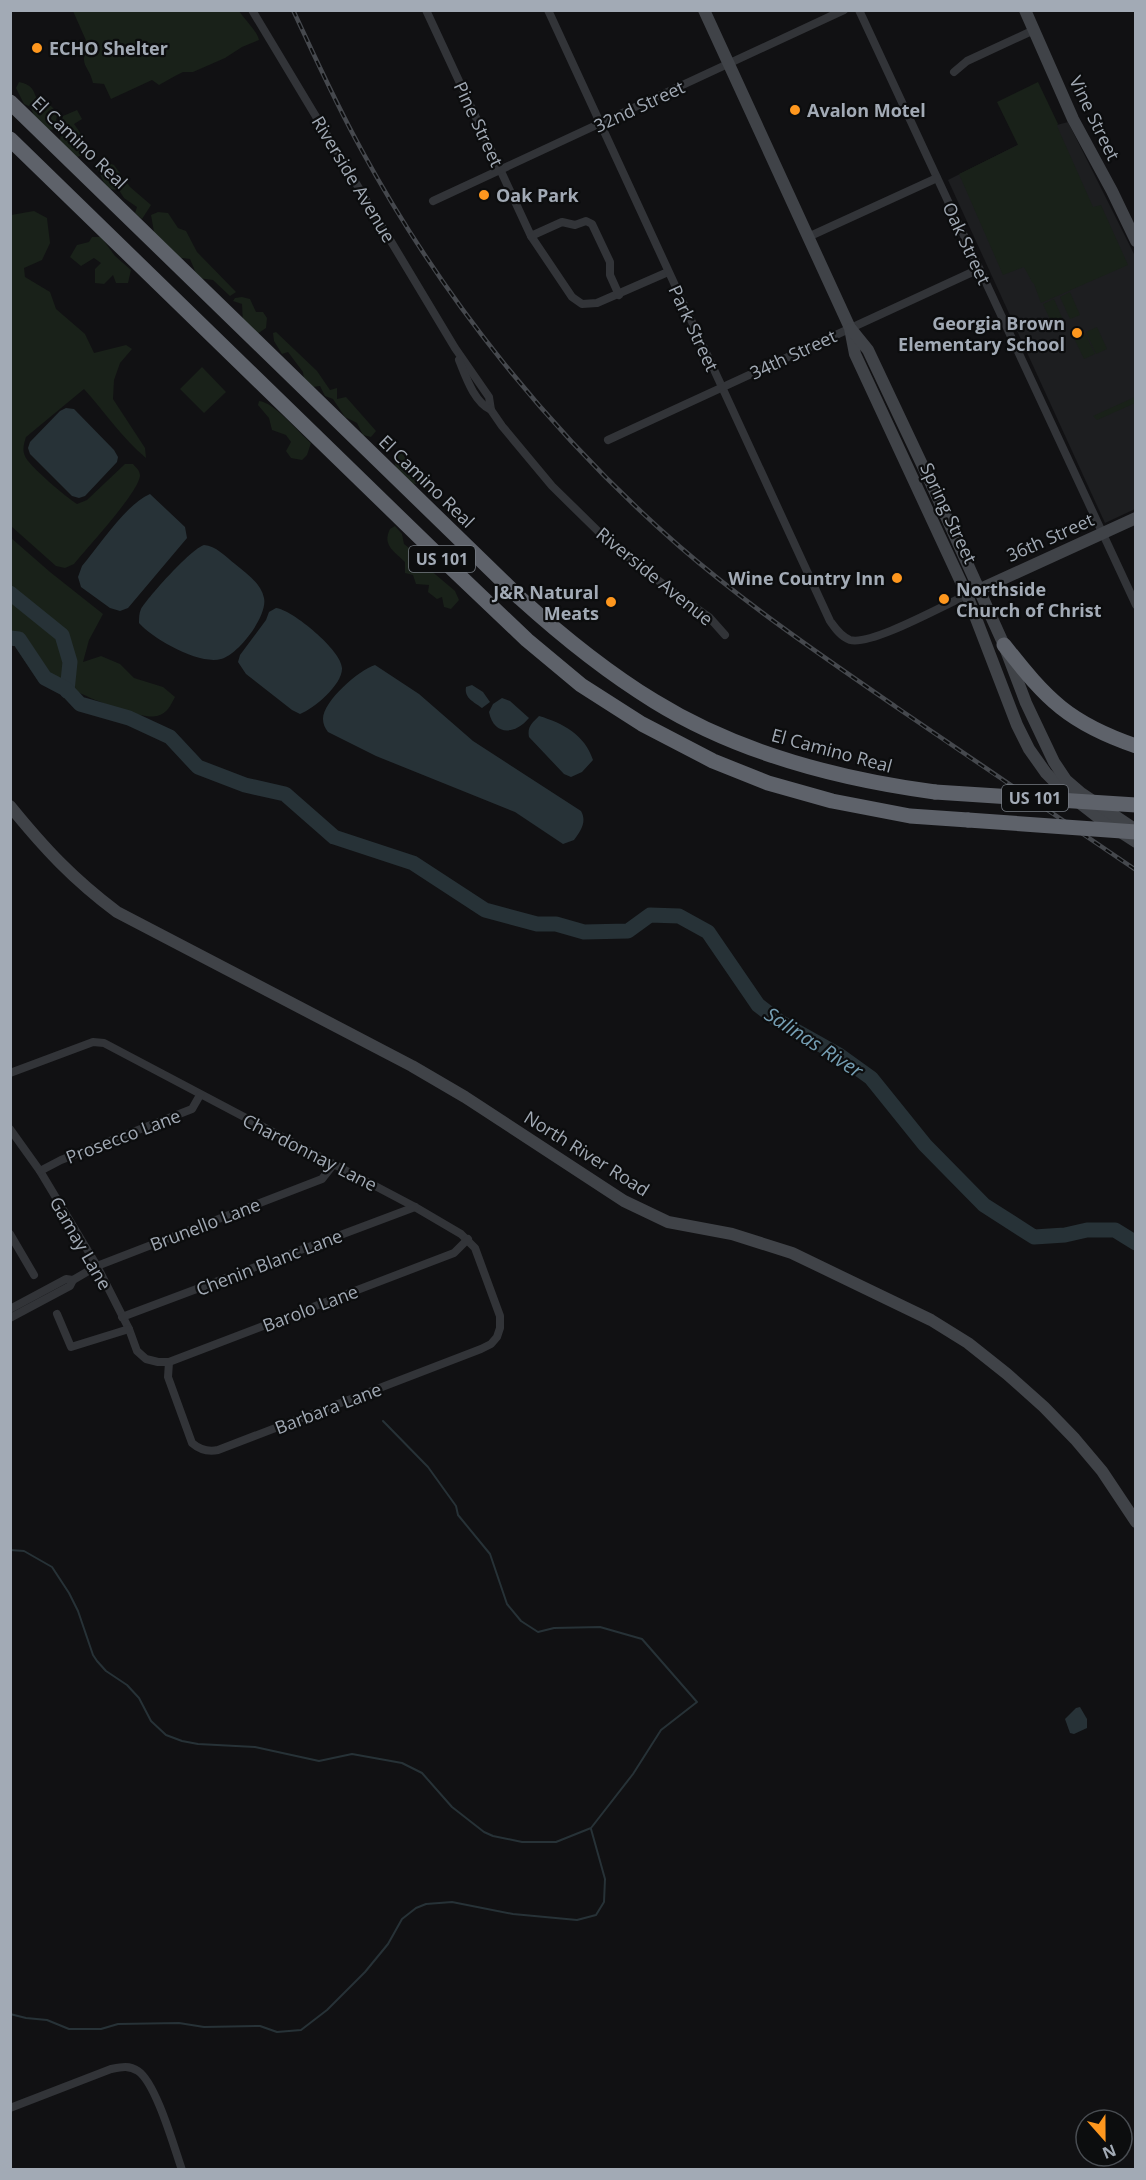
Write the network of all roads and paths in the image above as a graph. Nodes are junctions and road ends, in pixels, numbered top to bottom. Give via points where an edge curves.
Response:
1 (252, 10) edge
2 (426, 10) edge
3 (548, 10) edge
4 (704, 10) edge
5 (844, 10) edge
6 (859, 10) edge
7 (1025, 10) edge
8 (1034, 30) junction
9 (729, 64) junction
10 (954, 72) dead end
11 (10, 102) edge
12 (600, 124) junction
13 (10, 139) edge
14 (501, 170) junction
15 (937, 178) junction
16 (433, 201) dead end
17 (531, 236) junction
18 (808, 237) junction
19 (1136, 241) edge
20 (979, 269) junction
21 (668, 273) junction
22 (619, 295) junction
23 (850, 328) junction
24 (722, 387) junction
25 (608, 440) dead end
26 (1136, 518) edge
27 (1102, 533) junction
28 (980, 589) junction
29 (967, 595) junction
30 (1136, 605) edge
31 (724, 635) dead end
32 (847, 639) joint
33 (1005, 645) junction
34 (1136, 746) edge
35 (1136, 805) edge
36 (10, 806) edge
37 (1136, 831) edge
38 (1136, 842) edge
39 (10, 1073) edge
40 (200, 1095) junction
41 (10, 1129) edge
42 (333, 1165) junction
43 (40, 1171) junction
44 (415, 1207) junction
45 (10, 1234) edge
46 (468, 1239) junction
47 (97, 1266) junction
48 (34, 1275) dead end
49 (73, 1280) junction
50 (10, 1309) edge
51 (57, 1314) dead end
52 (122, 1317) junction
53 (10, 1318) edge
54 (129, 1329) junction
55 (146, 1359) joint
56 (169, 1362) junction
57 (1136, 1522) edge
58 (10, 2108) edge
59 (182, 2169) edge

1 - 31 street, Riverside Avenue via 455,348 489,397 492,410 552,486 608,541 709,617
2 - 14 street, Pine Street
3 - 12 street, Park Street
4 - 9 main road, Spring Street
5 - 9 street, 32nd Street
6 - 15 street, Oak Street
7 - 8 main road, Vine Street
8 - 10 street
8 - 19 main road, Vine Street via 1073,119
9 - 12 street, 32nd Street
9 - 18 main road, Spring Street
11 - 35 highway, El Camino Real / US 101, bridge via 520,598 565,639 656,702 756,750 838,775 935,792
12 - 14 street, 32nd Street
12 - 21 street, Park Street
13 - 37 highway, US 101, bridge via 527,640 581,685 642,724 713,761 768,783 832,801 910,816
14 - 16 street, 32nd Street
14 - 17 street, Pine Street
15 - 18 street
15 - 20 street, Oak Street
17 - 22 street, Pine Street via 572,297 582,304
17 - 22 street via 562,222 592,224 610,262 610,275
18 - 23 main road, Spring Street
20 - 23 street, 34th Street
20 - 27 street, Oak Street
21 - 22 street
21 - 24 street, Park Street
23 - 24 street, 34th Street
23 - 28 main road, Spring Street via 868,350
23 - 29 main road, Spring Street via 855,354
24 - 25 street, 34th Street
24 - 32 street, Park Street via 830,621
26 - 27 main road, 36th Street
27 - 28 main road, 36th Street
27 - 30 street, Oak Street
28 - 29 main road, 36th Street
28 - 33 main road, Spring Street
29 - 32 street, 36th Street via 877,636
29 - 38 main road, Spring Street via 1029,749 1063,790
33 - 34 highway via 1060,708 1082,724
33 - 37 main road, Spring Street via 1044,743 1066,780
36 - 57 main road, North River Road via 58,862 117,912 412,1066 624,1201 668,1222 732,1234 792,1253 931,1320 969,1343 1075,1439
39 - 40 street, Chardonnay Lane via 97,1042
40 - 42 street, Chardonnay Lane
40 - 43 street, Prosecco Lane via 192,1109
41 - 43 street, Gamay Lane
42 - 44 street, Chardonnay Lane
42 - 47 street, Brunello Lane via 322,1179
43 - 47 street, Gamay Lane
44 - 46 street, Chardonnay Lane
44 - 52 street, Chenin Blanc Lane
45 - 48 street
46 - 56 street, Barolo Lane via 454,1253
46 - 56 street, Barbara Lane via 476,1248 500,1316 500,1328 491,1344 210,1451 198,1449 192,1443 168,1377
47 - 49 street, Brunello Lane
47 - 52 street, Gamay Lane
49 - 50 street, Brunello Lane via 66,1279
49 - 53 street, Brunello Lane via 70,1286
51 - 54 street via 71,1347
52 - 54 street, Gamay Lane
54 - 55 street, Gamay Lane via 137,1351
55 - 56 street, Barolo Lane
58 - 59 street via 111,2069 138,2070 151,2085

